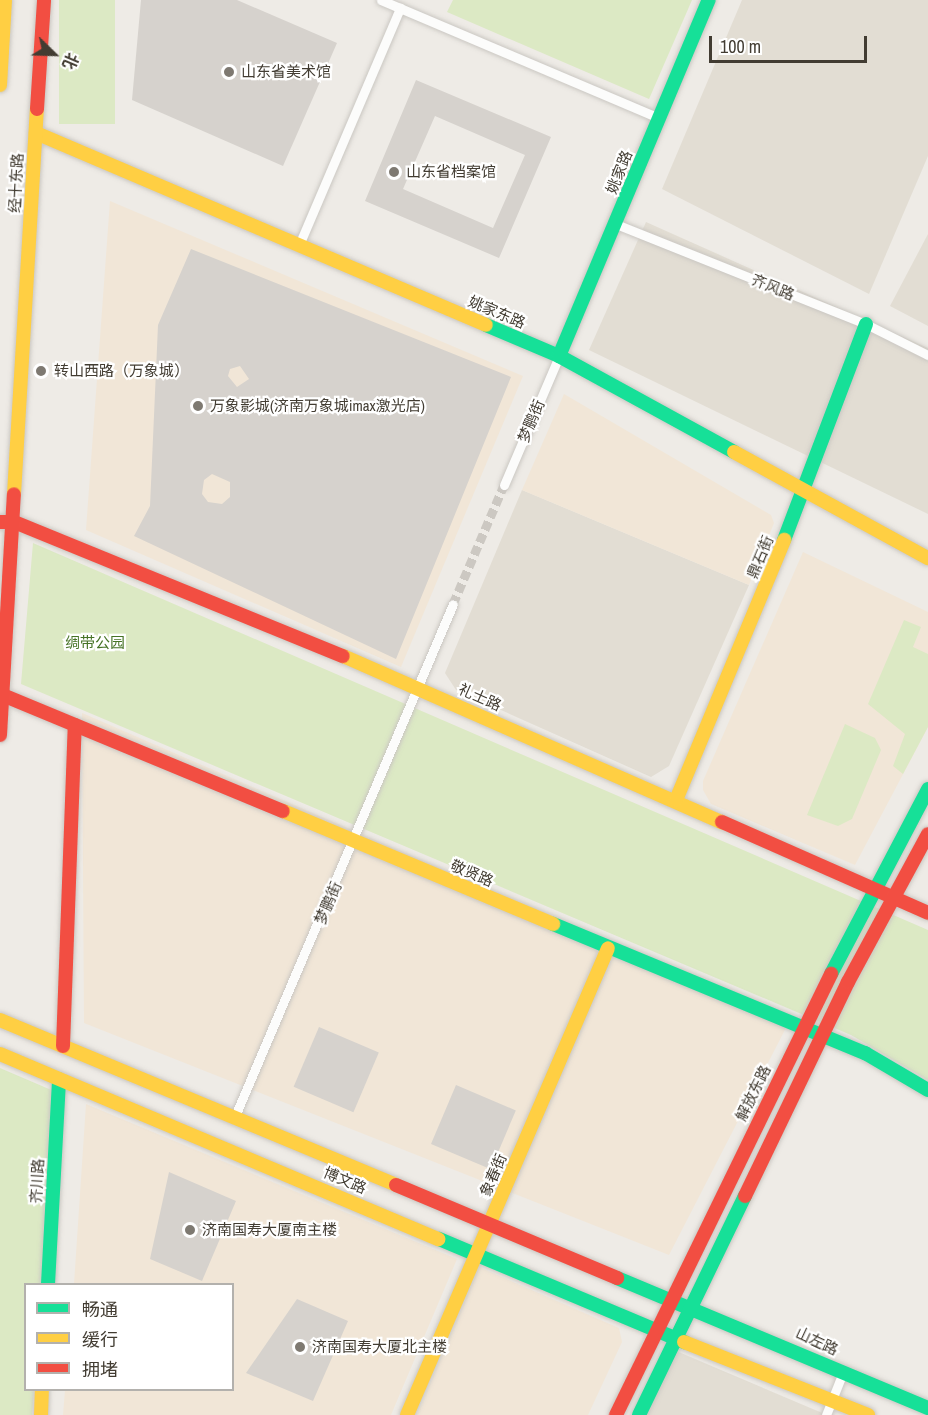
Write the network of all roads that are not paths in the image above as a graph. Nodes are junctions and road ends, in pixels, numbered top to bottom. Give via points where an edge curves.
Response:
1 (5, 0) edge
2 (44, 0) edge
3 (381, 0) edge
4 (709, 0) edge
5 (400, 8) junction
6 (0, 85) edge
7 (659, 118) junction
8 (36, 133) junction
9 (615, 224) junction
10 (299, 245) junction
11 (866, 324) junction
12 (928, 355) edge
13 (559, 356) junction
14 (504, 485) tunnel mouth
15 (805, 492) junction
16 (0, 500) edge
17 (14, 502) junction
18 (7, 522) edge
19 (928, 558) edge
20 (453, 604) tunnel mouth
21 (420, 688) junction
22 (1, 694) edge
23 (75, 725) junction
24 (0, 735) edge
25 (928, 789) edge
26 (676, 800) junction
27 (928, 834) edge
28 (355, 842) junction
29 (876, 889) junction
30 (893, 897) junction
31 (928, 913) edge
32 (608, 948) junction
33 (0, 1020) edge
34 (802, 1029) junction
35 (822, 1036) junction
36 (63, 1046) junction
37 (0, 1054) edge
38 (59, 1078) junction
39 (928, 1090) edge
40 (235, 1116) junction
41 (492, 1222) junction
42 (478, 1253) junction
43 (48, 1283) edge
44 (672, 1298) junction
45 (691, 1306) junction
46 (658, 1329) junction
47 (676, 1339) junction
48 (843, 1372) junction
49 (42, 1391) edge
50 (832, 1400) junction
51 (928, 1408) edge
52 (41, 1415) edge
53 (407, 1415) edge
54 (616, 1415) edge
55 (639, 1415) edge
56 (826, 1415) edge
57 (868, 1415) edge

1 - 6 main road
2 - 8 main road, 经十东路
3 - 5 street
4 - 7 main road, 姚家路
5 - 7 street
5 - 10 street
7 - 9 main road, 姚家路
8 - 10 main road, 姚家东路
8 - 17 main road, 经十东路
9 - 11 street, 齐风路
9 - 13 main road, 姚家路
10 - 13 main road, 姚家东路
11 - 12 street, 齐风路
11 - 15 main road, 鼎石街
13 - 14 street, 梦鹏街
13 - 15 main road, 姚家东路
15 - 19 main road, 姚家东路
15 - 26 main road, 鼎石街
16 - 17 main road
17 - 18 main road, 经十东路
18 - 21 main road, 礼士路
18 - 22 main road, 经十东路
20 - 21 street, 梦鹏街
21 - 26 main road, 礼士路
21 - 28 street, 梦鹏街
22 - 23 main road, 敬贤路
22 - 24 main road, 经十东路
23 - 28 main road, 敬贤路
23 - 36 main road
25 - 29 main road, 解放东路
26 - 29 main road, 礼士路
27 - 30 main road
28 - 32 main road, 敬贤路
28 - 40 street, 梦鹏街
29 - 30 main road, 礼士路
29 - 34 main road, 解放东路
30 - 31 main road, 礼士路
30 - 35 main road
32 - 34 main road, 敬贤路
32 - 41 main road, 象春街
33 - 36 main road, 博文路
34 - 35 main road, 敬贤路
34 - 44 main road, 解放东路
35 - 39 main road, 敬贤路 via 865,1053
35 - 45 main road
36 - 40 main road, 博文路
37 - 38 main road, 博文路
38 - 42 main road, 博文路
38 - 43 main road, 齐川路
40 - 41 main road, 博文路
41 - 42 main road, 象春街
41 - 44 main road, 博文路
42 - 46 main road, 博文路
42 - 53 main road, 象春街
44 - 45 main road, 山左路
44 - 46 main road, 解放东路
45 - 47 main road
45 - 48 main road, 山左路
46 - 47 main road, 博文路
46 - 54 main road, 解放东路
47 - 50 main road
47 - 55 main road
48 - 50 street
48 - 51 main road, 山左路
49 - 52 main road
50 - 56 street
50 - 57 main road

